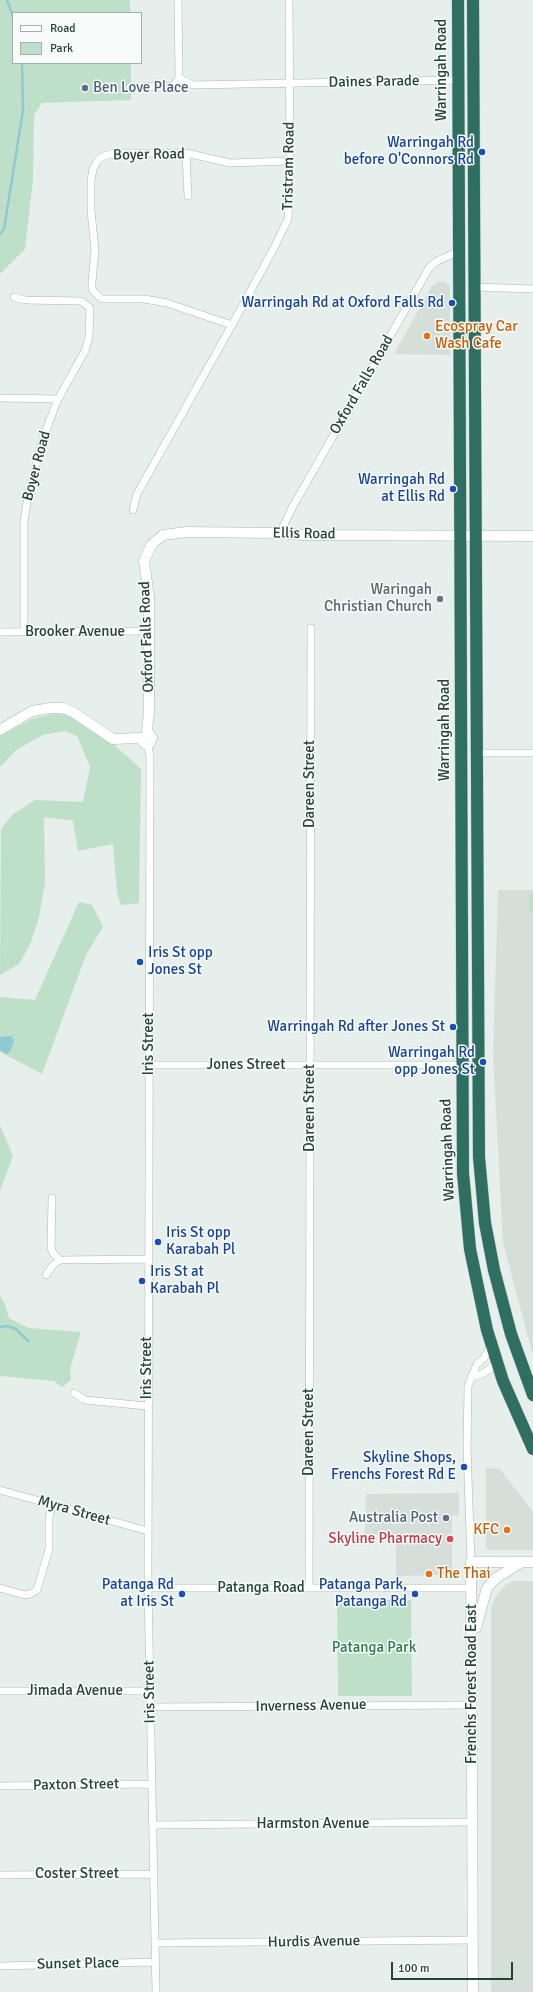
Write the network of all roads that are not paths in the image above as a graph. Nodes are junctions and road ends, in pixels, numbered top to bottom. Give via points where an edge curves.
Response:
1 (178, 0) edge
2 (289, 0) edge
3 (458, 0) edge
4 (473, 0) edge
5 (179, 78) junction
6 (458, 80) junction
7 (290, 84) junction
8 (130, 87) dead end
9 (186, 153) junction
10 (290, 161) junction
11 (188, 196) dead end
12 (460, 252) junction
13 (475, 287) junction
14 (533, 288) edge
15 (14, 297) dead end
16 (232, 326) junction
17 (0, 398) edge
18 (58, 399) junction
19 (133, 510) dead end
20 (280, 533) junction
21 (460, 536) junction
22 (475, 536) junction
23 (533, 536) edge
24 (152, 544) joint
25 (311, 628) dead end
26 (149, 631) junction
27 (0, 632) edge
28 (24, 632) junction
29 (0, 730) edge
30 (145, 738) junction
31 (476, 753) junction
32 (533, 753) edge
33 (149, 1065) junction
34 (310, 1065) junction
35 (462, 1065) junction
36 (52, 1198) dead end
37 (148, 1259) junction
38 (60, 1260) junction
39 (46, 1275) dead end
40 (491, 1345) junction
41 (497, 1364) junction
42 (471, 1377) junction
43 (74, 1394) dead end
44 (533, 1395) edge
45 (147, 1406) junction
46 (533, 1449) edge
47 (0, 1490) edge
48 (52, 1505) junction
49 (148, 1531) junction
50 (471, 1562) junction
51 (522, 1562) junction
52 (533, 1562) edge
53 (0, 1588) edge
54 (148, 1588) junction
55 (309, 1588) junction
56 (471, 1588) junction
57 (472, 1653) junction
58 (0, 1691) edge
59 (150, 1691) junction
60 (472, 1705) junction
61 (151, 1707) junction
62 (152, 1784) junction
63 (0, 1786) edge
64 (472, 1822) junction
65 (153, 1825) junction
66 (154, 1874) junction
67 (0, 1875) edge
68 (472, 1940) junction
69 (155, 1943) junction
70 (155, 1962) junction
71 (0, 1966) edge
72 (156, 1992) edge
73 (473, 1992) edge

1 - 5 street
2 - 7 street, Tristram Road
3 - 6 highway, Warringah Road
4 - 13 highway, Warringah Road
5 - 7 street via 193,85
5 - 8 street via 170,86
6 - 7 street, Daines Parade
6 - 12 highway, Warringah Road
7 - 10 street, Tristram Road
9 - 10 street, Boyer Road via 230,163
9 - 11 street
9 - 16 street, Boyer Road via 115,153 98,160 91,181 95,250 92,290 102,298 144,299 167,303
10 - 16 street, Tristram Road via 288,219
12 - 20 street, Oxford Falls Road via 437,261 429,268
12 - 21 highway, Warringah Road
13 - 14 street
13 - 22 highway, Warringah Road
15 - 18 street, Boyer Road via 25,300 81,300 90,308 89,337 85,351
16 - 19 street, Tristram Road via 137,494
17 - 18 street
18 - 28 street, Boyer Road via 43,438 24,521
20 - 21 street, Ellis Road
20 - 24 street, Ellis Road via 186,532 167,534
21 - 22 street, Ellis Road
21 - 35 highway, Warringah Road
22 - 23 street, Ellis Road
22 - 31 highway, Warringah Road
24 - 26 street, Oxford Falls Road via 144,562 149,597
25 - 34 street, Dareen Street
26 - 28 street, Brooker Avenue
26 - 30 street, Oxford Falls Road via 149,712
27 - 28 street, Brooker Avenue
29 - 30 street via 32,711 51,708 73,712 113,739
30 - 33 street, Iris Street via 150,758
31 - 32 street
31 - 44 highway, Warringah Road via 478,1121 481,1189 489,1247 503,1309
33 - 34 street, Jones Street
33 - 37 street, Iris Street
34 - 35 street, Jones Street
34 - 55 street, Dareen Street
35 - 40 highway, Warringah Road via 463,1173 467,1225 479,1299
36 - 38 street via 51,1248
37 - 38 street
37 - 45 street, Iris Street
38 - 39 street
40 - 41 highway, Warringah Road
40 - 42 street, Frenchs Forest Road East
41 - 42 street via 482,1374
41 - 46 highway, Warringah Road
42 - 50 street, Frenchs Forest Road East via 467,1401
43 - 45 street via 85,1400
45 - 49 street, Iris Street
47 - 48 street, Myra Street
48 - 49 street, Myra Street
48 - 53 street via 49,1518 49,1549 37,1590 25,1595
49 - 54 street, Iris Street
50 - 51 street
50 - 56 street, Frenchs Forest Road East
51 - 52 street
51 - 57 street via 496,1578 487,1588 480,1606
54 - 55 street, Patanga Road
54 - 59 street, Iris Street
55 - 56 street, Patanga Road
56 - 57 street, Frenchs Forest Road East
57 - 60 street, Frenchs Forest Road East
58 - 59 street, Jimada Avenue
59 - 61 street, Iris Street
60 - 61 street, Inverness Avenue
60 - 64 street, Frenchs Forest Road East
61 - 62 street, Iris Street
62 - 63 street, Paxton Street
62 - 65 street, Iris Street
64 - 65 street, Harmston Avenue
64 - 68 street, Frenchs Forest Road East
65 - 66 street, Iris Street
66 - 67 street, Coster Street
66 - 69 street, Iris Street
68 - 69 street, Hurdis Avenue
68 - 73 street, Frenchs Forest Road East
69 - 70 street, Iris Street
70 - 71 street, Sunset Place
70 - 72 street, Iris Street

